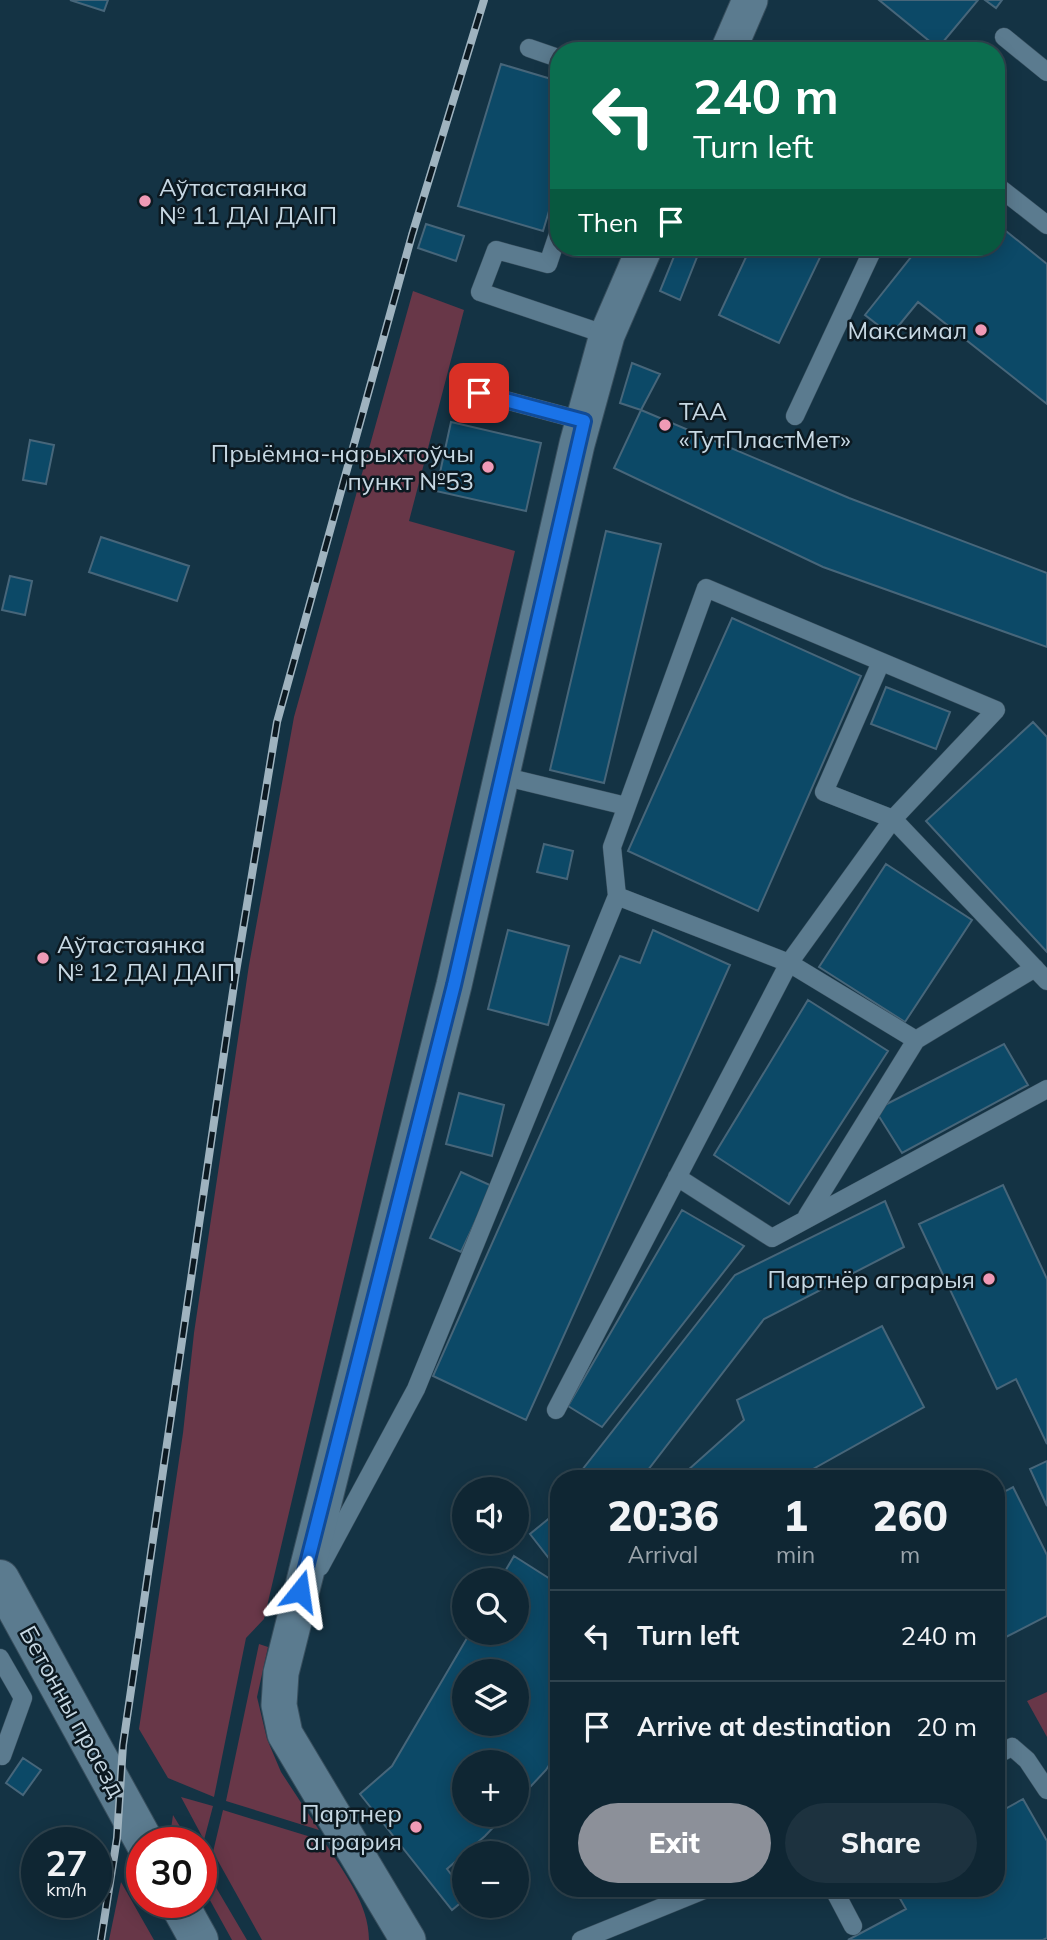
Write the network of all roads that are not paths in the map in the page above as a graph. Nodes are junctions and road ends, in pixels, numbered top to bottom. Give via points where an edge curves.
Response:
1 (750, 0) edge
2 (1004, 37) dead end
3 (732, 42) edge
4 (529, 48) dead end
5 (550, 55) edge
6 (1047, 72) edge
7 (1005, 193) edge
8 (1047, 225) edge
9 (551, 256) edge
10 (641, 256) edge
11 (870, 256) edge
12 (607, 335) junction
13 (479, 393) dead end
14 (794, 415) dead end
15 (584, 421) junction
16 (881, 662) junction
17 (502, 776) junction
18 (626, 806) junction
19 (893, 819) junction
20 (617, 896) junction
21 (789, 962) junction
22 (1041, 975) edge
23 (916, 1040) junction
24 (1047, 1088) edge
25 (677, 1177) junction
26 (805, 1219) junction
27 (556, 1410) dead end
28 (0, 1579) edge
29 (295, 1613) junction
30 (0, 1658) edge
31 (1005, 1750) edge
32 (2, 1756) dead end
33 (1047, 1790) edge
34 (136, 1827) edge
35 (687, 1897) edge
36 (838, 1897) edge
37 (187, 1918) edge
38 (853, 1926) dead end
39 (589, 1938) edge
40 (199, 1940) edge
41 (408, 1940) edge

1 - 3 street
2 - 6 lane
4 - 5 lane
7 - 8 lane
9 - 12 lane via 548,264 496,250 481,292
10 - 12 street
11 - 14 lane
12 - 15 street
13 - 15 lane
15 - 17 street
16 - 18 lane via 706,588
16 - 19 lane via 824,792
16 - 19 lane via 996,710
17 - 18 lane
17 - 29 street via 454,985
18 - 20 lane via 612,848
19 - 21 lane
19 - 22 lane
20 - 21 lane
20 - 29 lane via 416,1389
21 - 23 lane
21 - 25 lane
22 - 23 lane
23 - 26 lane
24 - 26 lane
25 - 26 lane via 772,1238
25 - 27 lane
28 - 34 street, Бетонны праезд
29 - 41 street via 281,1673 279,1705 285,1734
30 - 32 lane via 23,1698
31 - 33 lane via 1012,1747 1027,1760
35 - 39 lane
36 - 38 lane
37 - 40 street

